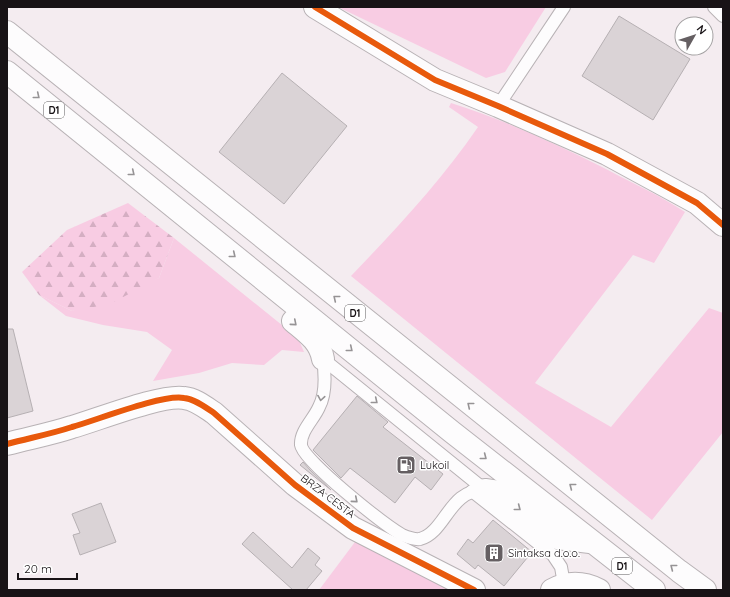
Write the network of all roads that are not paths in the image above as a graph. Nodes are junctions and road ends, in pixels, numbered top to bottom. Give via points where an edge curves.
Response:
1 (315, 7) edge
2 (564, 7) edge
3 (714, 7) edge
4 (723, 16) edge
5 (7, 32) edge
6 (7, 72) edge
7 (498, 106) junction
8 (723, 225) edge
9 (276, 290) junction
10 (323, 359) junction
11 (7, 444) edge
12 (478, 491) junction
13 (590, 542) junction
14 (413, 548) junction
15 (558, 587) edge
16 (474, 590) edge
17 (598, 590) edge
18 (654, 590) edge
19 (705, 590) edge

1 - 7 main road via 435,80
2 - 7 lane
3 - 4 lane
19 -> 5 main road, D1 via 471,406
6 -> 9 main road, D1
7 - 8 main road via 607,154 697,202
9 -> 10 main road via 284,314 314,339
9 -> 13 main road, D1
10 -> 12 lane
10 -> 14 lane via 324,384 320,406 304,432 301,445 306,456 356,502 402,534
11 - 14 main road, BRZA CESTA via 71,428 139,406 184,398 214,413 295,485 353,528
12 -> 13 main road via 499,492 557,538
12 - 14 lane via 459,500
12 - 15 lane via 552,555 561,567
13 - 18 main road, D1
14 - 16 main road, BRZA CESTA
15 - 17 main road via 578,584

